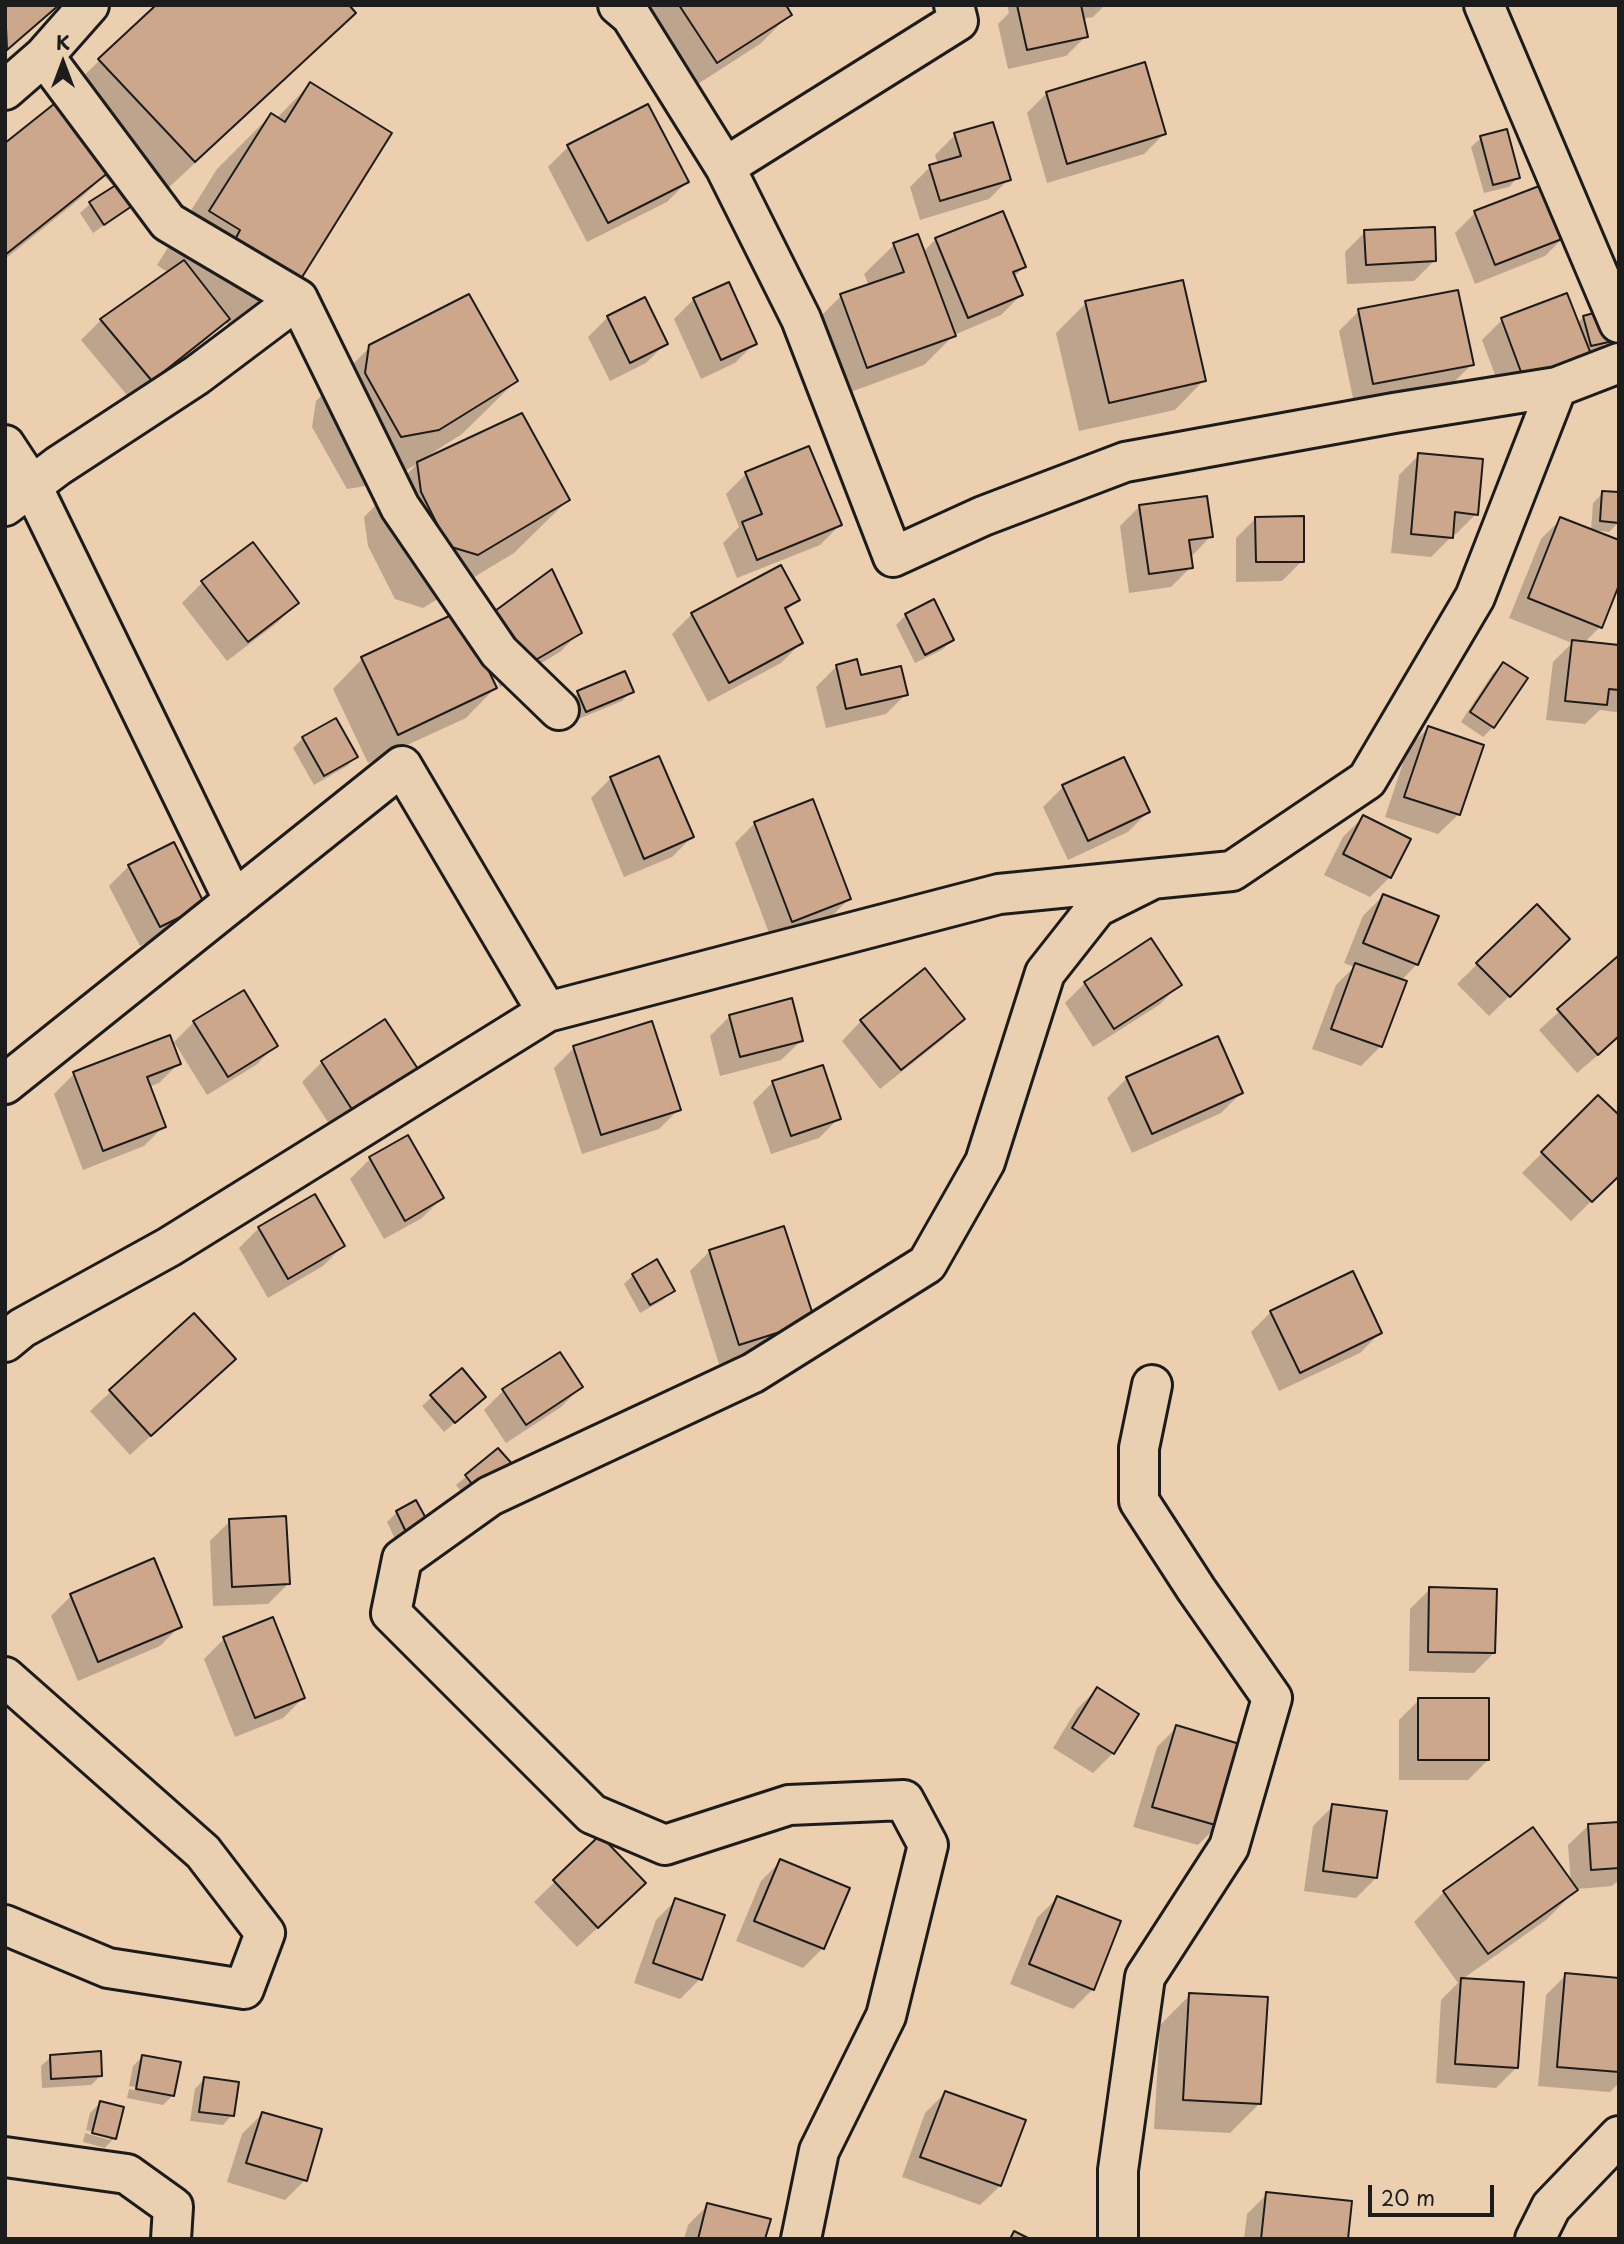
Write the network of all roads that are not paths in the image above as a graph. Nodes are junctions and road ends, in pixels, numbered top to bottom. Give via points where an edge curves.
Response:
1 (89, 5) edge
2 (618, 5) edge
3 (954, 5) edge
4 (1484, 5) edge
5 (44, 56) junction
6 (5, 90) edge
7 (725, 167) junction
8 (298, 299) junction
9 (1619, 323) edge
10 (1619, 363) edge
11 (1557, 387) junction
12 (5, 445) edge
13 (19, 496) edge
14 (559, 710) dead end
15 (1153, 879) junction
16 (234, 901) junction
17 (547, 1012) junction
18 (5, 1084) edge
19 (5, 1342) edge
20 (1152, 1385) dead end
21 (5, 1677) edge
22 (5, 1925) edge
23 (1619, 2136) edge
24 (5, 2157) edge
25 (171, 2239) edge
26 (801, 2239) edge
27 (1118, 2239) edge
28 (1535, 2239) edge

1 - 5 street
2 - 7 street via 631,16
3 - 7 street via 958,21
4 - 9 street
5 - 6 street
5 - 8 street via 168,222
7 - 11 street via 801,319 893,557 1125,462
8 - 13 street via 198,375
8 - 14 street via 400,507 499,652
10 - 11 street
11 - 15 street via 1475,597 1367,780 1232,871
12 - 13 street
13 - 16 street
15 - 17 street via 999,894
15 - 26 street via 1097,907 1045,973 985,1162 927,1264 753,1373 490,1496 402,1559 391,1613 592,1814 665,1845 789,1805 904,1800 928,1845 886,2016 819,2151
16 - 17 street via 402,766
16 - 18 street
17 - 19 street via 169,1247 22,1328
20 - 27 street via 1139,1448 1139,1501 1272,1698 1229,1847 1145,1977 1118,2170
21 - 22 street via 203,1852 265,1933 244,1989 108,1968
23 - 28 street via 1551,2207
24 - 25 street via 127,2175 173,2207

